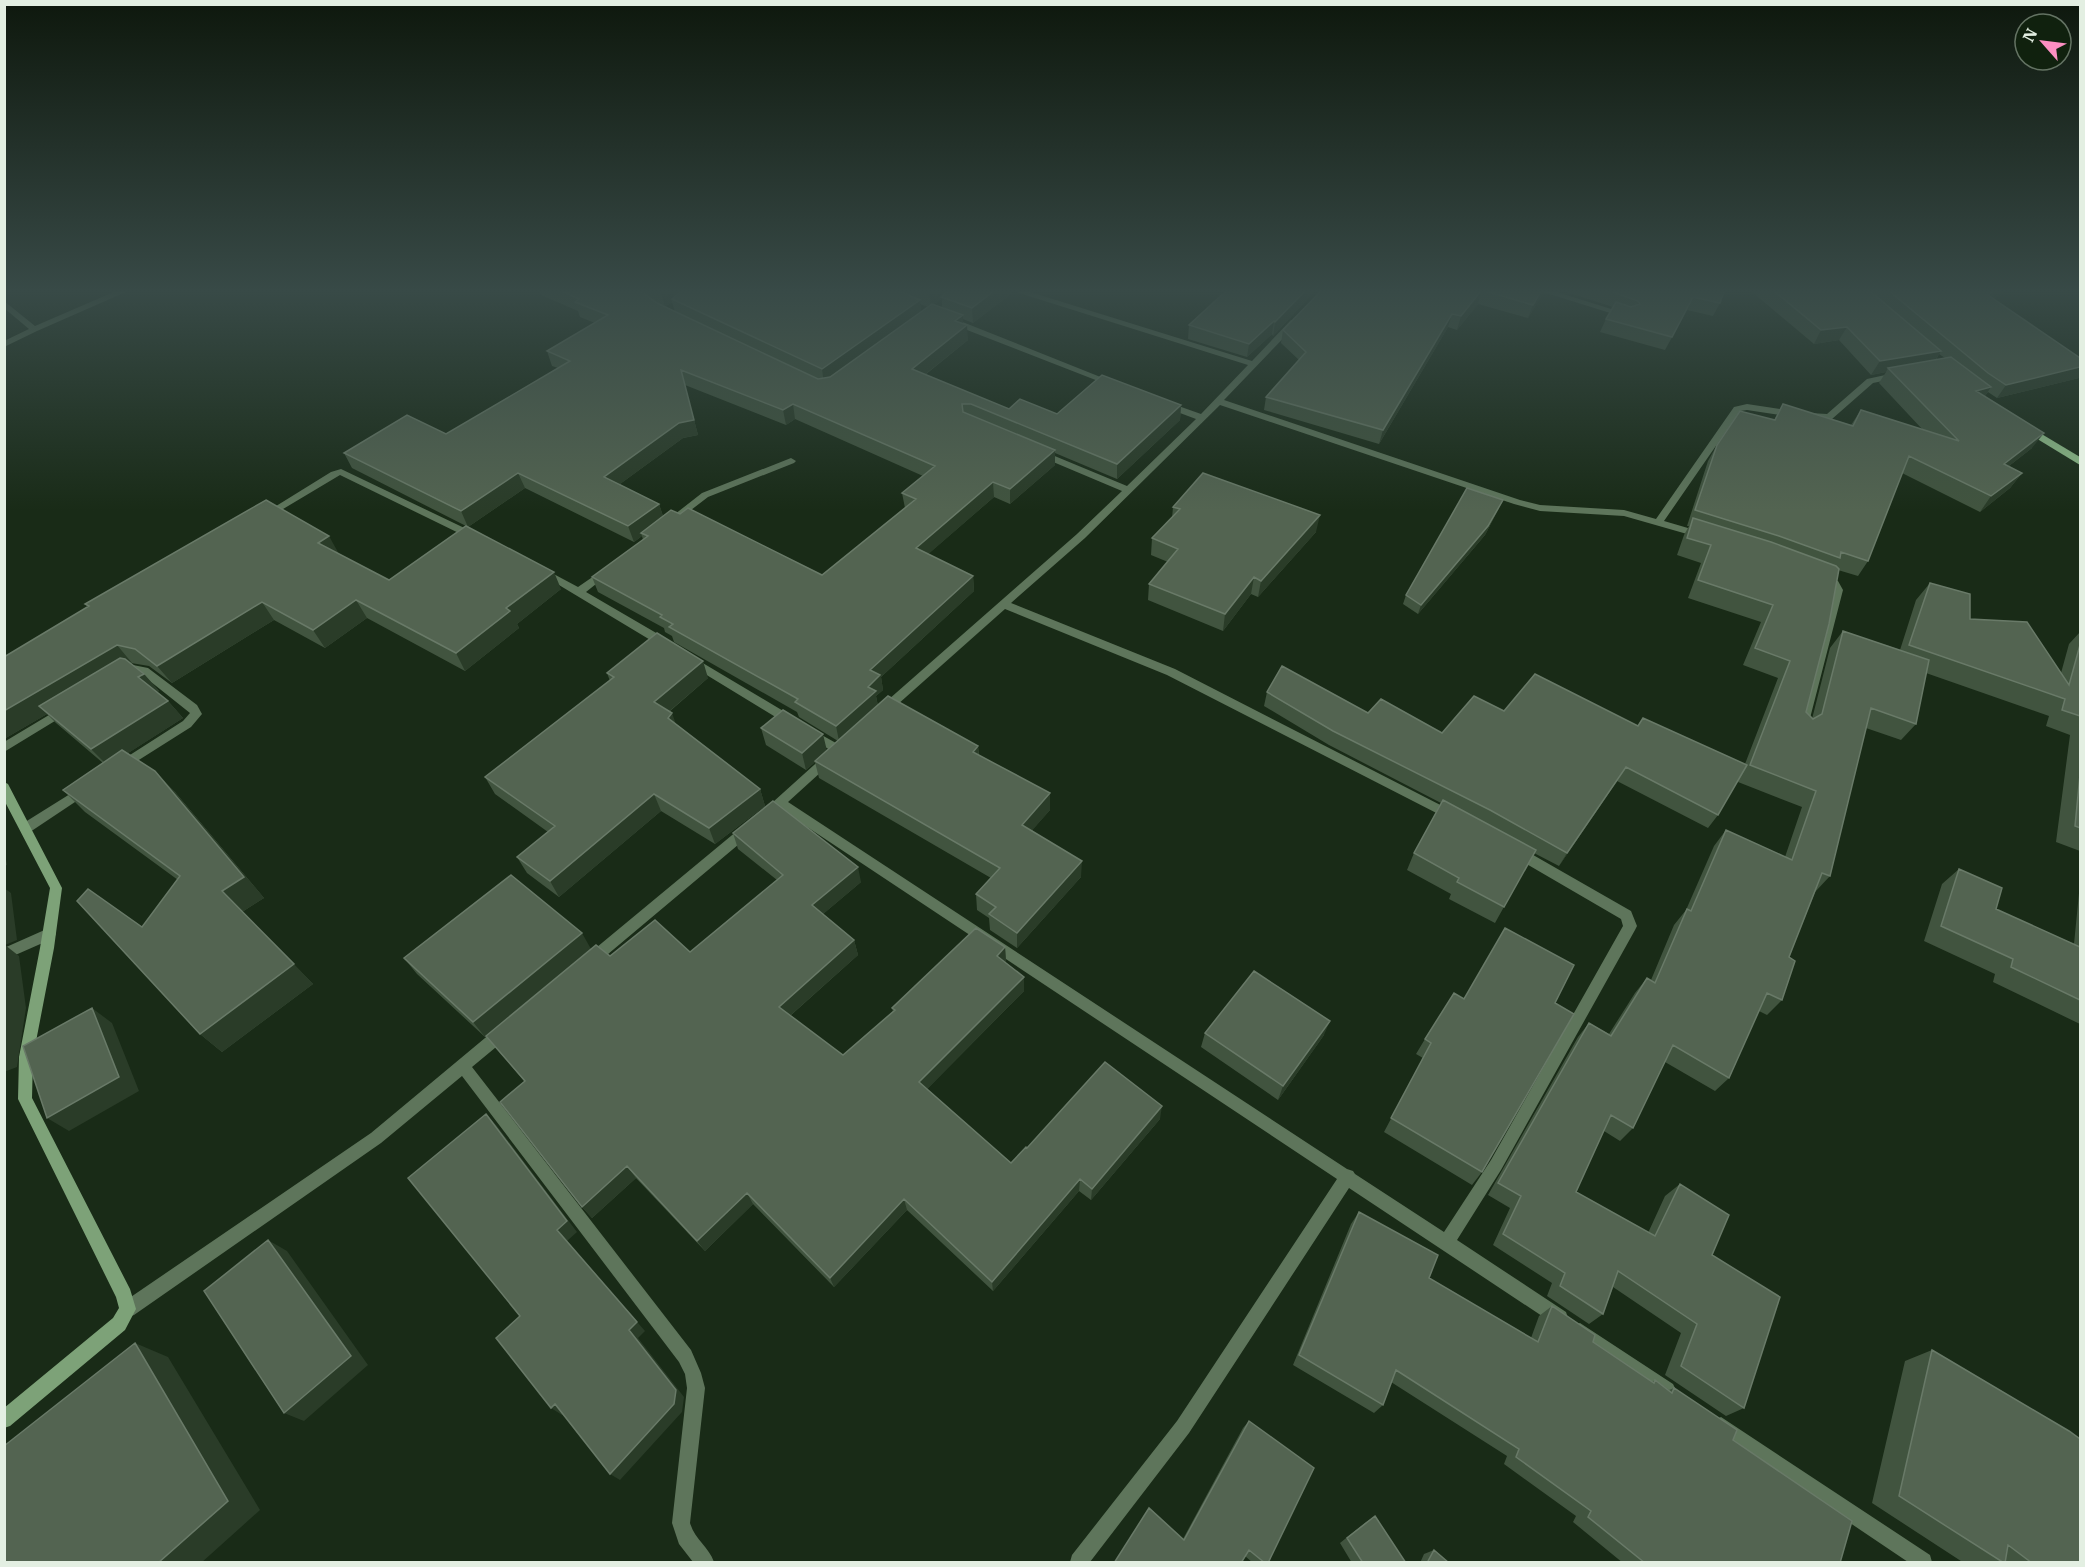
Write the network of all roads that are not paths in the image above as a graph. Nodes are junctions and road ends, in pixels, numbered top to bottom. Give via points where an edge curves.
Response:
1 (1063, 364) edge
2 (1253, 364) edge
3 (1909, 373) edge
4 (1127, 389) edge
5 (1218, 400) junction
6 (1159, 402) edge
7 (2011, 417) edge
8 (1202, 418) junction
9 (1033, 450) edge
10 (791, 461) dead end
11 (2080, 462) edge
12 (1129, 490) junction
13 (1659, 521) junction
14 (252, 524) edge
15 (668, 524) edge
16 (1712, 538) edge
17 (484, 542) edge
18 (614, 564) edge
19 (537, 570) edge
20 (1808, 571) edge
21 (579, 592) junction
22 (1004, 604) junction
23 (117, 677) edge
24 (70, 707) edge
25 (873, 719) edge
26 (1801, 730) edge
27 (4, 748) edge
28 (111, 773) edge
29 (92, 785) edge
30 (5, 790) edge
31 (780, 803) junction
32 (1468, 825) edge
33 (26, 828) junction
34 (1508, 847) edge
35 (49, 934) junction
36 (4, 954) edge
37 (580, 968) edge
38 (508, 1028) edge
39 (463, 1066) junction
40 (1348, 1176) junction
41 (1447, 1241) junction
42 (128, 1309) junction
43 (1684, 1401) edge
44 (1704, 1415) edge
45 (4, 1420) edge
46 (705, 1563) edge
47 (1079, 1563) edge
48 (1923, 1563) edge

1 - 4 street
2 - 5 street
3 - 13 street via 1870,381 1829,417 1747,407 1737,410
5 - 8 street
5 - 13 street via 1516,502 1540,508 1624,513
6 - 8 street
7 - 11 main road
8 - 12 street
9 - 12 street
10 - 15 street via 705,495
12 - 22 street
13 - 16 street
14 - 17 street via 342,472
18 - 21 street
19 - 21 street
20 - 26 street via 1829,579 1838,590
21 - 31 street via 843,746
22 - 25 street
22 - 32 street via 1171,672
23 - 28 street via 133,669 144,672 196,714 187,724
24 - 27 street
29 - 33 street
30 - 33 street
31 - 37 street
31 - 40 street
33 - 35 street via 56,888
34 - 41 street via 1626,915 1630,926 1496,1165
35 - 36 street
35 - 42 street via 26,1057 25,1099
38 - 39 street
39 - 42 street via 376,1138
39 - 46 street via 686,1356 696,1388 681,1523 686,1538
40 - 41 street
40 - 47 street via 1183,1427
41 - 43 street
42 - 45 street via 118,1324
44 - 48 street

